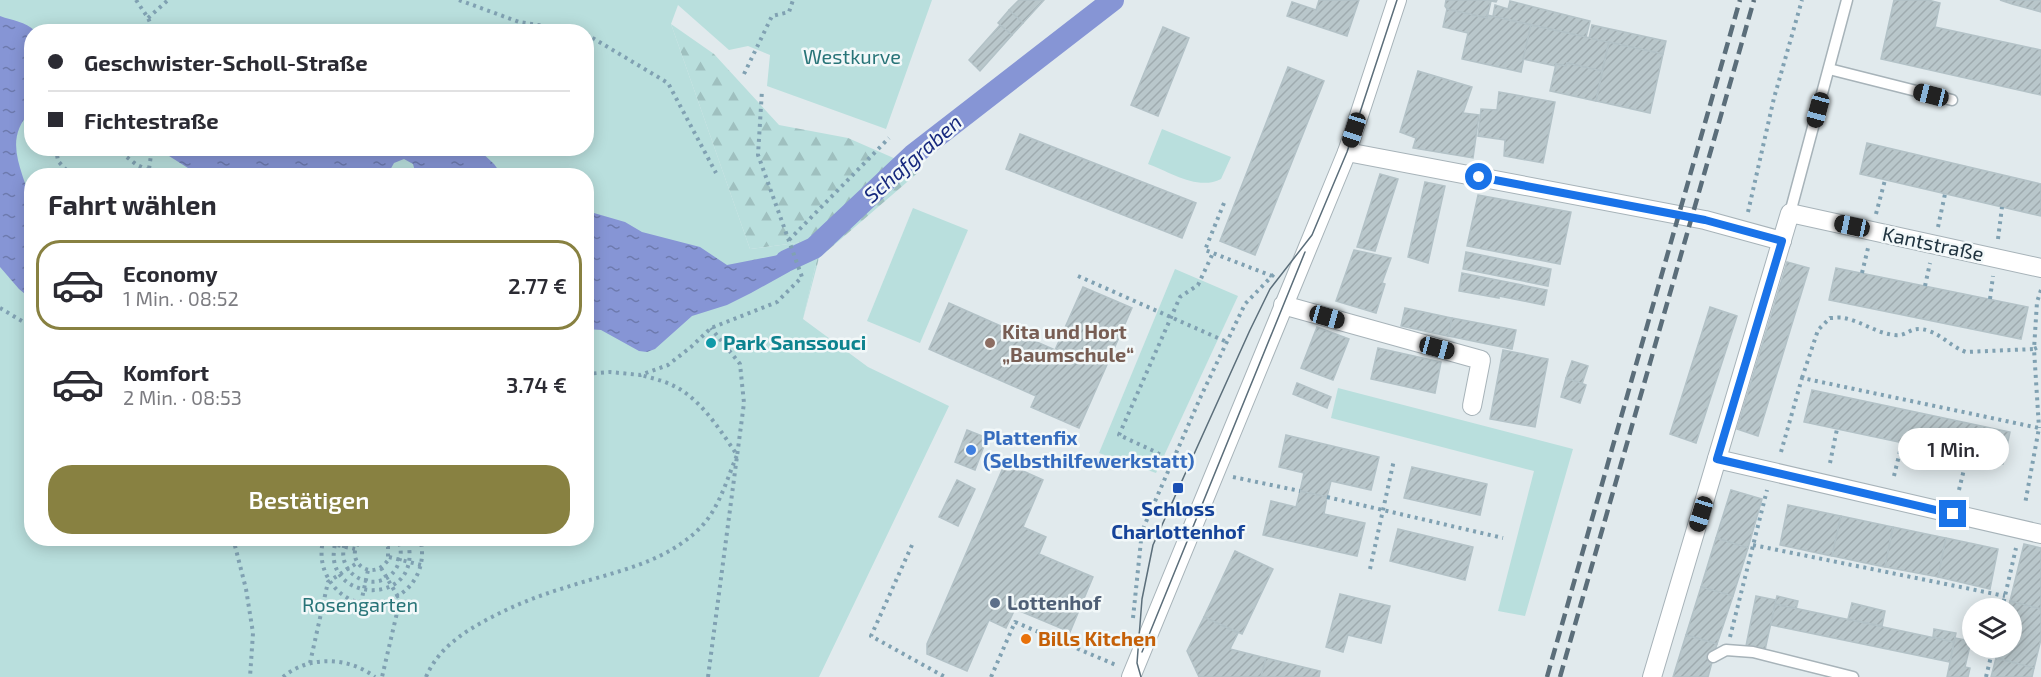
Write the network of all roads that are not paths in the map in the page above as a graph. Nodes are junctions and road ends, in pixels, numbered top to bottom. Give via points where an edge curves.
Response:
1 (1397, 0) edge
2 (1846, 0) edge
3 (1829, 69) junction
4 (1952, 100) dead end
5 (1347, 152) junction
6 (1790, 213) junction
7 (1782, 241) junction
8 (2041, 268) edge
9 (1283, 305) junction
10 (1472, 406) dead end
11 (1717, 459) junction
12 (2041, 534) edge
13 (1713, 657) dead end
14 (1125, 671) edge
15 (1652, 677) edge
16 (1853, 677) edge

1 - 5 street
2 - 3 lane
3 - 4 lane
3 - 6 lane
5 - 7 street via 1705,220
5 - 9 street
6 - 7 street
6 - 8 street, Kantstraße
7 - 11 street
9 - 10 street via 1481,360
9 - 14 street via 1215,473
11 - 12 street
11 - 15 street
13 - 16 lane via 1726,650 1753,652

